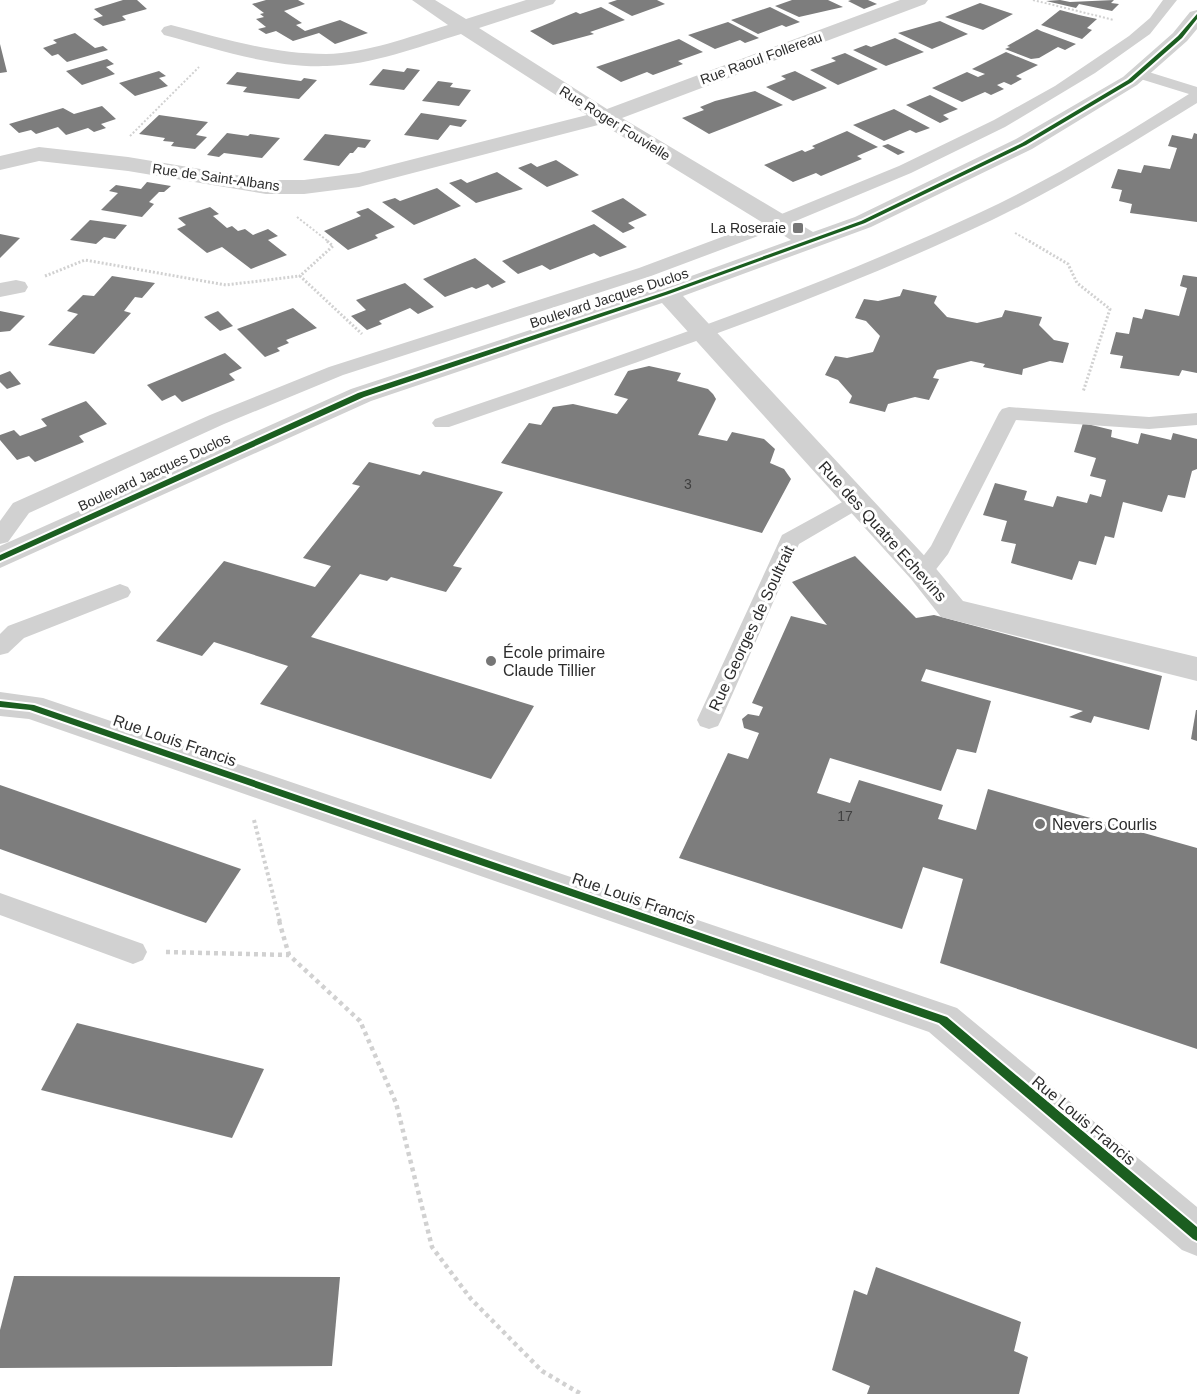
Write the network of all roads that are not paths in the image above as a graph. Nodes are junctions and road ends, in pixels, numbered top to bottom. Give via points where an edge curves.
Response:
1 (422, 0) edge
2 (546, 0) edge
3 (918, 0) edge
4 (1170, 0) edge
5 (1197, 16) edge
6 (463, 28) junction
7 (171, 31) dead end
8 (1139, 74) junction
9 (1197, 94) edge
10 (605, 117) junction
11 (0, 163) edge
12 (779, 222) junction
13 (812, 242) junction
14 (667, 293) junction
15 (704, 333) junction
16 (1197, 419) edge
17 (442, 423) dead end
18 (857, 501) junction
19 (0, 537) edge
20 (0, 558) edge
21 (922, 572) junction
22 (120, 592) dead end
23 (0, 647) edge
24 (1197, 669) edge
25 (0, 704) edge
26 (709, 720) dead end
27 (0, 904) edge
28 (132, 951) road end
29 (1197, 1235) edge

1 - 6 street, Rue Roger Fouvielle
2 - 6 street
3 - 10 street, Rue Raoul Follereau
4 - 12 lane via 1162,15 1066,86 978,135 898,173
5 - 8 street, Boulevard Jacques Duclos
6 - 7 street via 392,49 327,60 258,54
6 - 10 street, Rue Roger Fouvielle
8 - 9 lane
8 - 13 street, Boulevard Jacques Duclos via 1024,144 863,222
9 - 15 lane via 1113,148 986,216
10 - 11 street, Rue de Saint-Albans via 359,180 303,187 266,187 39,154
10 - 12 street, Rue Roger Fouvielle
12 - 13 street, Rue Roger Fouvielle
12 - 19 lane via 645,272 384,355 218,420 21,508
13 - 14 street, Boulevard Jacques Duclos
14 - 15 street, Rue des Quatre Echevins
14 - 20 street, Boulevard Jacques Duclos via 361,395
15 - 17 lane
15 - 18 street, Rue des Quatre Echevins
16 - 21 lane via 1149,423 1009,413 940,549
18 - 21 street, Rue des Quatre Echevins
18 - 26 lane, Rue Georges de Soultrait via 790,540
21 - 24 street, Rue des Quatre Echevins via 952,609
22 - 23 lane via 16,632
25 - 29 street, Rue Louis Francis via 32,706 943,1020
27 - 28 lane

